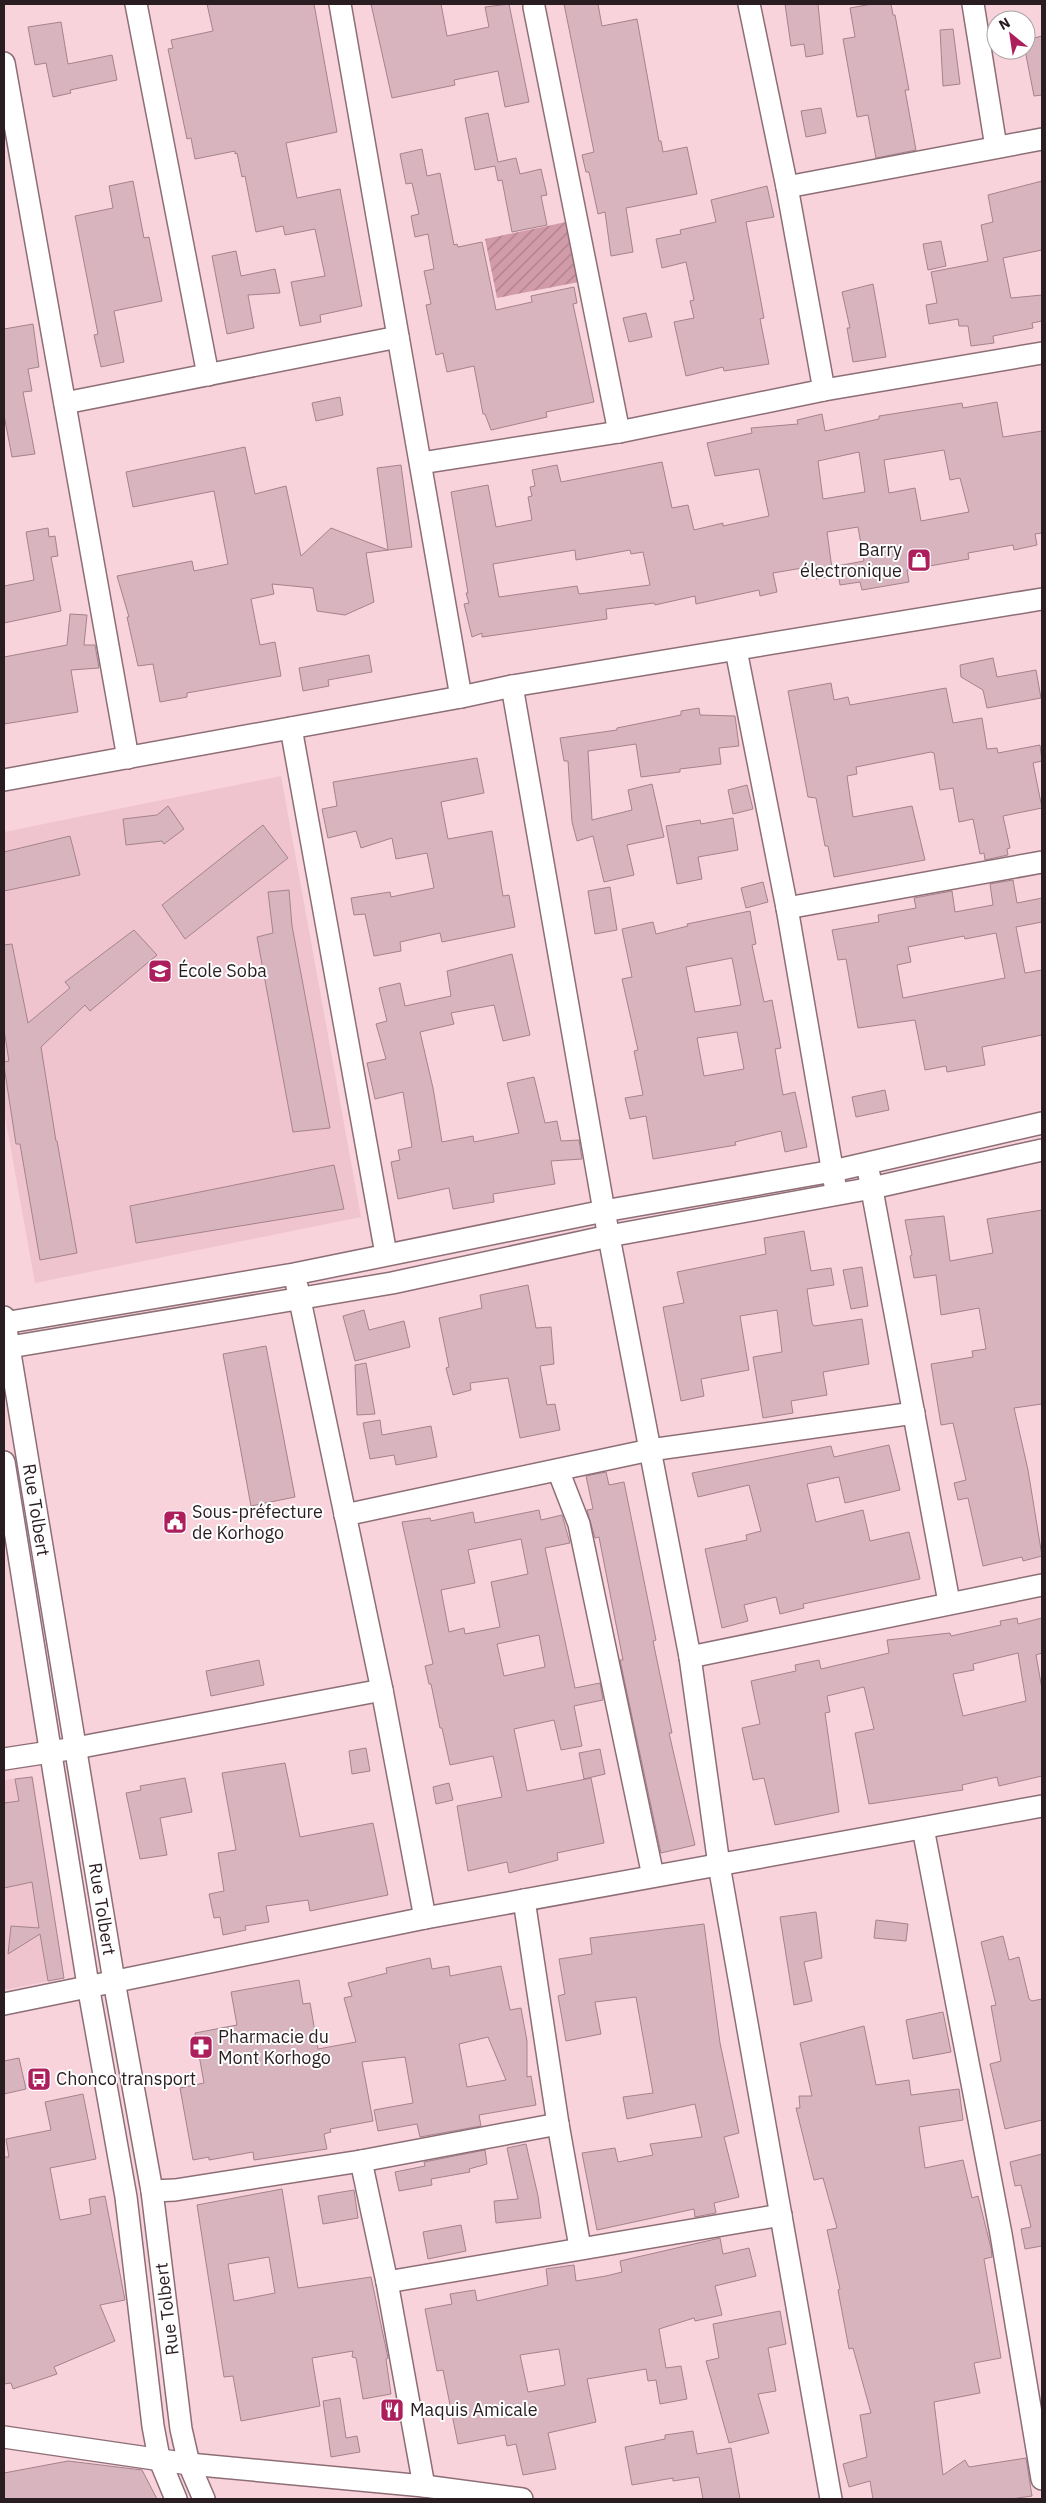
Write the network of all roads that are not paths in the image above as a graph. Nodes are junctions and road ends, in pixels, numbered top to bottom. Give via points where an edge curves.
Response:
1 (136, 4) edge
2 (340, 4) edge
3 (749, 4) edge
4 (974, 4) edge
5 (534, 8) dead end
6 (4, 63) edge
7 (1042, 139) edge
8 (996, 147) junction
9 (787, 187) junction
10 (398, 338) junction
11 (1042, 353) edge
12 (208, 375) junction
13 (824, 390) junction
14 (65, 403) junction
15 (619, 432) junction
16 (421, 463) junction
17 (1042, 599) edge
18 (736, 650) junction
19 (512, 686) junction
20 (461, 698) junction
21 (291, 728) junction
22 (128, 758) junction
23 (4, 780) edge
24 (1042, 862) edge
25 (787, 908) junction
26 (1042, 1123) edge
27 (1042, 1150) edge
28 (866, 1164) junction
29 (833, 1171) junction
30 (872, 1188) junction
31 (837, 1195) junction
32 (604, 1212) junction
33 (609, 1236) junction
34 (386, 1254) junction
35 (294, 1274) junction
36 (301, 1300) junction
37 (4, 1321) edge
38 (7, 1348) edge
39 (914, 1413) junction
40 (650, 1450) junction
41 (4, 1462) edge
42 (558, 1470) junction
43 (345, 1515) junction
44 (11, 1555) edge
45 (1042, 1584) edge
46 (949, 1602) junction
47 (690, 1656) junction
48 (382, 1690) junction
49 (76, 1748) junction
50 (51, 1752) junction
51 (4, 1759) edge
52 (1042, 1806) edge
53 (923, 1828) junction
54 (719, 1865) junction
55 (653, 1876) junction
56 (524, 1900) junction
57 (426, 1918) junction
58 (114, 1980) junction
59 (88, 1985) junction
60 (4, 2004) edge
61 (558, 2124) junction
62 (361, 2161) junction
63 (152, 2191) junction
64 (781, 2215) junction
65 (580, 2247) junction
66 (387, 2282) junction
67 (4, 2437) edge
68 (158, 2458) junction
69 (190, 2464) junction
70 (1042, 2479) edge
71 (424, 2486) junction
72 (176, 2499) edge
73 (204, 2499) edge
74 (522, 2499) edge
75 (830, 2499) edge

1 - 12 street
2 - 10 street
3 - 9 street
4 - 8 street
5 - 15 street
6 - 14 street
7 - 8 street
8 - 9 street
9 - 13 street
10 - 12 street
10 - 16 street
11 - 13 street
12 - 14 street
13 - 15 street
14 - 22 street
15 - 16 street
16 - 20 street
17 - 18 street
18 - 19 street
18 - 25 street
19 - 20 street
19 - 32 street
20 - 21 street
21 - 22 street
21 - 34 street
22 - 23 street
24 - 25 street
25 - 29 street
26 - 28 street
27 - 30 street
28 - 29 street
28 - 30 street
29 - 31 street
29 - 32 street
30 - 31 street
30 - 39 street
31 - 33 street
32 - 33 street
32 - 34 street
33 - 36 street
33 - 40 street
34 - 35 street
35 - 36 street
35 - 37 street
36 - 38 street
36 - 43 street
37 - 38 street, Rue Tolbert
38 - 49 street, Rue Tolbert
39 - 40 street
39 - 46 street
40 - 42 street
40 - 47 street
41 - 44 street, Rue Tolbert
42 - 43 street
42 - 55 street via 579,1524
43 - 48 street
44 - 50 street, Rue Tolbert
45 - 46 street
46 - 47 street
47 - 54 street
48 - 49 street
48 - 57 street
49 - 50 street
49 - 58 street, Rue Tolbert
50 - 51 street
50 - 59 street, Rue Tolbert
52 - 53 street
53 - 54 street
53 - 70 street via 1001,2234
54 - 55 street
54 - 64 street
55 - 56 street
56 - 57 street
56 - 61 street
57 - 58 street
58 - 59 street
58 - 63 street, Rue Tolbert
59 - 60 street
59 - 68 street, Rue Tolbert via 126,2197
61 - 62 street
61 - 65 street
62 - 63 street
62 - 66 street
63 - 69 street, Rue Tolbert via 181,2429
64 - 65 street
64 - 75 street
65 - 66 street
66 - 71 street
67 - 68 street
68 - 69 street
68 - 72 street, Rue Tolbert
69 - 71 street
69 - 73 street, Rue Tolbert
71 - 74 street

